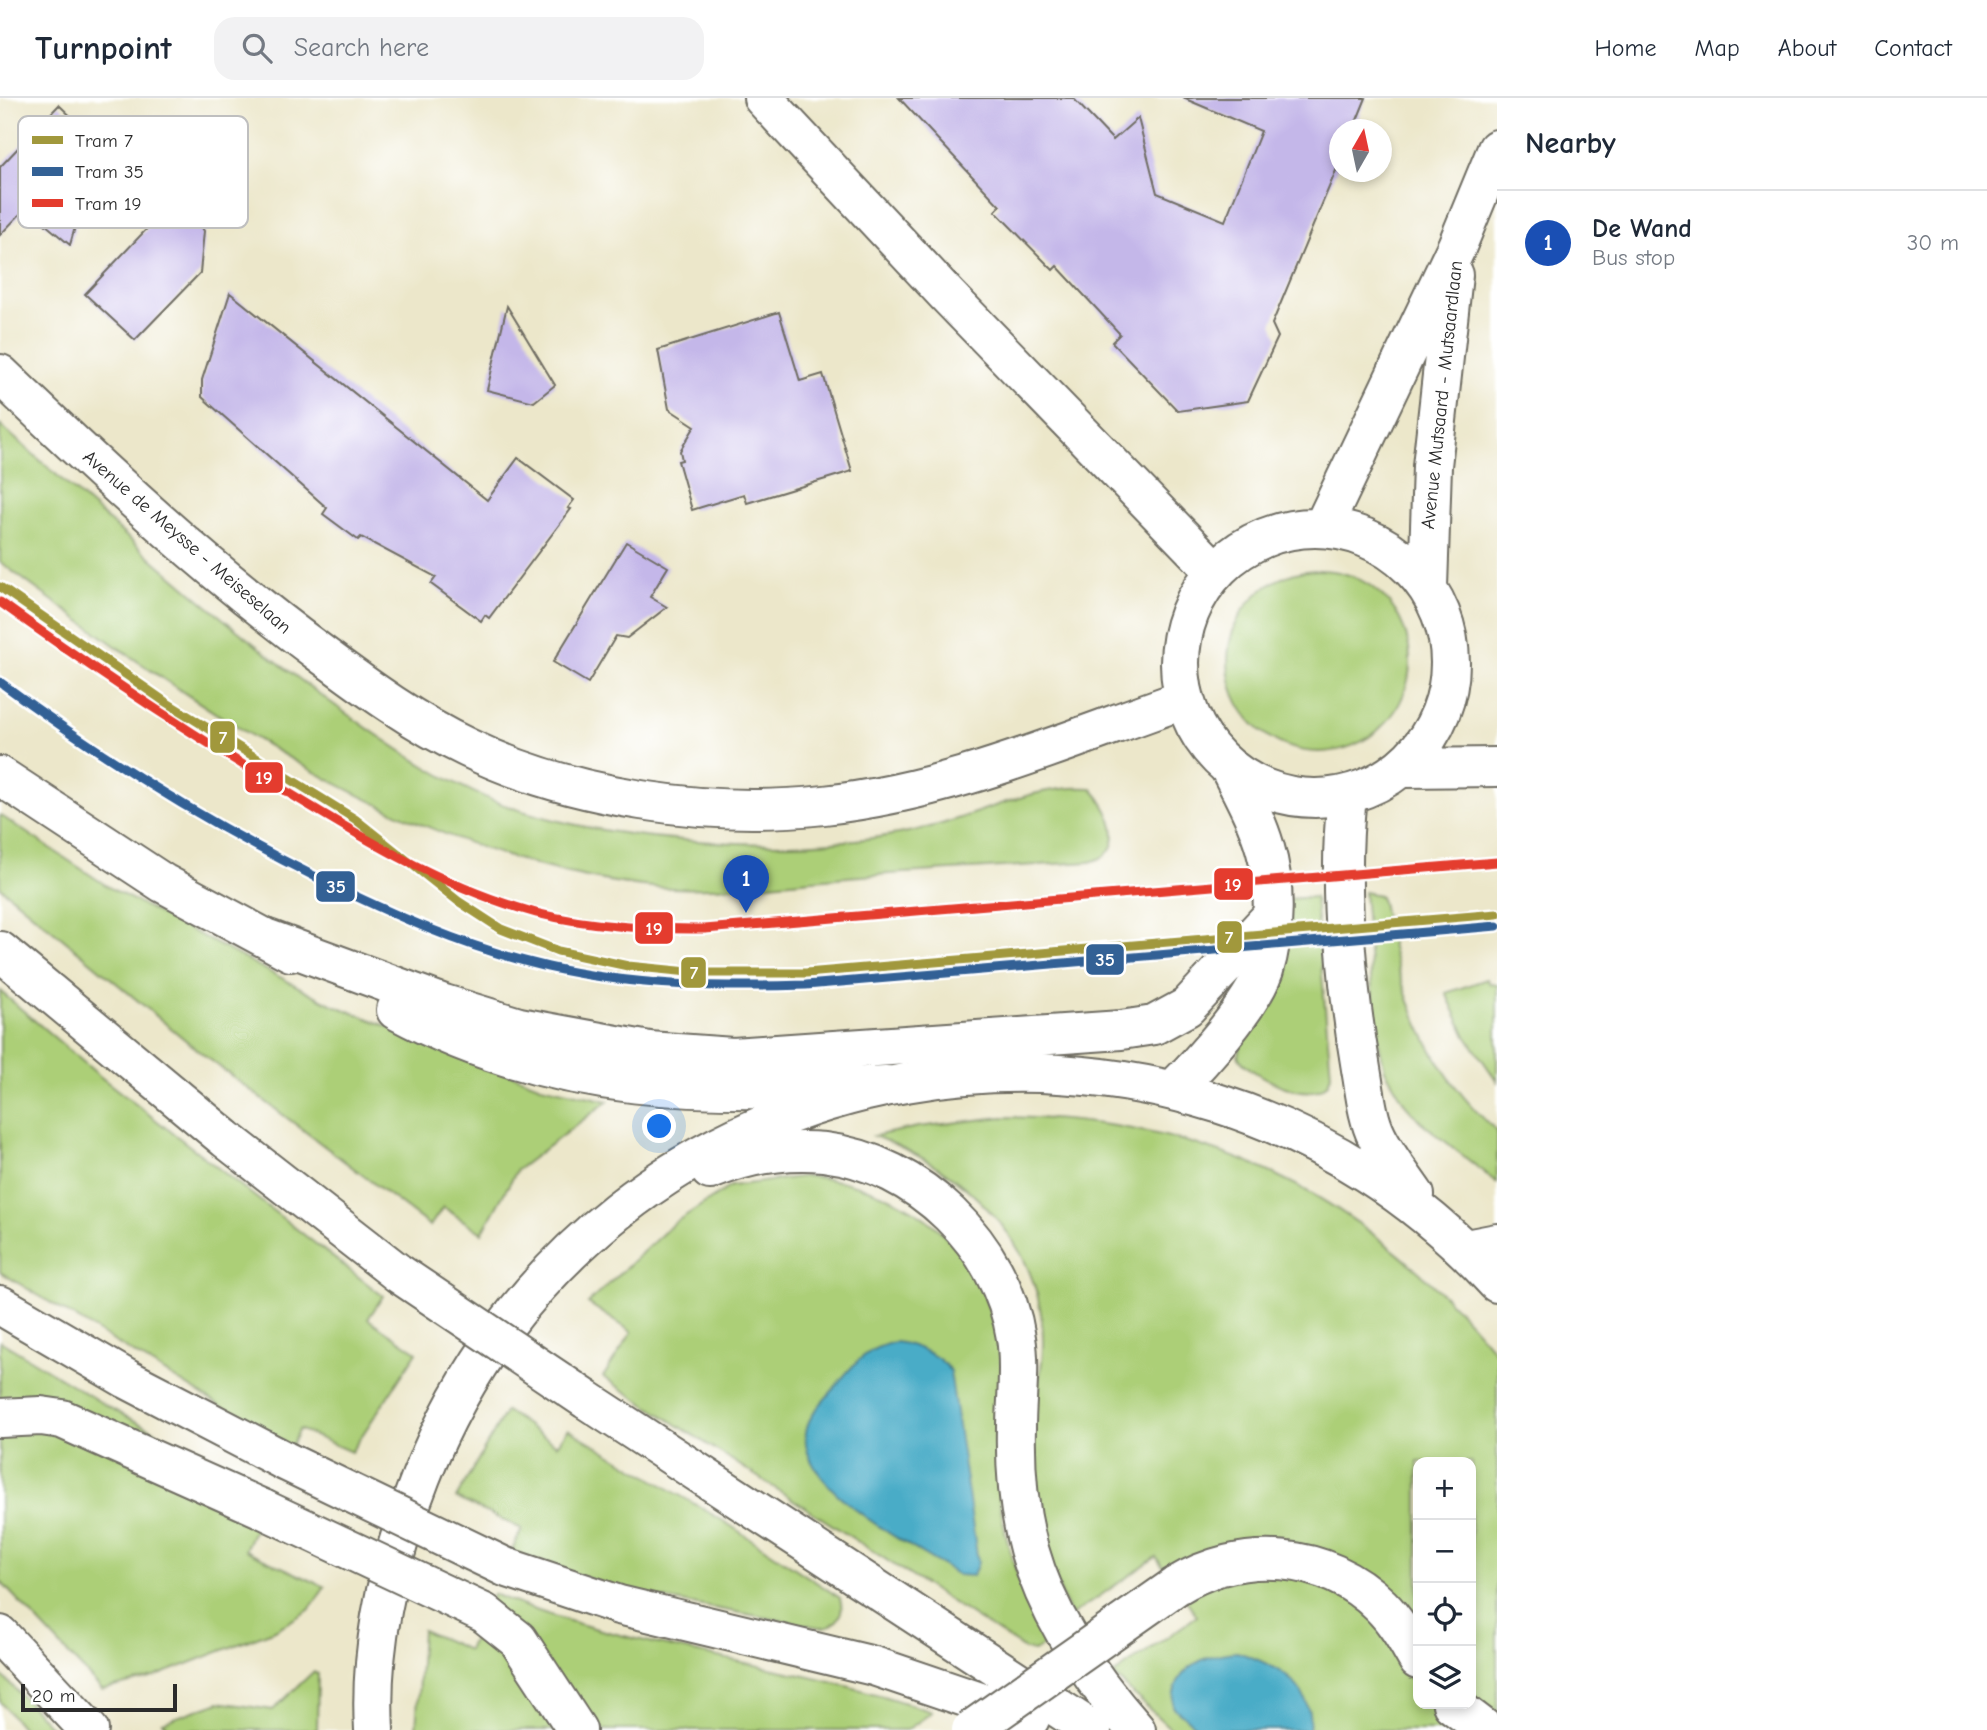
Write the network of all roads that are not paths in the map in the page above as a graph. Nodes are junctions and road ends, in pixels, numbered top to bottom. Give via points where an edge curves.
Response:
1 (763, 98) edge
2 (1497, 149) edge
3 (1457, 246) junction
4 (0, 374) edge
5 (1322, 527) junction
6 (1215, 571) junction
7 (1428, 587) junction
8 (1185, 698) junction
9 (1497, 767) edge
10 (1403, 768) junction
11 (1230, 769) junction
12 (0, 776) edge
13 (1347, 796) junction
14 (1271, 916) junction
15 (268, 939) junction
16 (0, 951) edge
17 (886, 1085) junction
18 (1173, 1090) junction
19 (628, 1203) junction
20 (1428, 1215) junction
21 (1481, 1246) edge
22 (1497, 1283) edge
23 (0, 1305) edge
24 (0, 1418) edge
25 (0, 1635) edge
26 (1413, 1651) edge
27 (1459, 1709) edge
28 (89, 1730) edge
29 (374, 1730) edge
30 (577, 1730) edge
31 (971, 1730) edge
32 (1059, 1730) edge
33 (1092, 1730) edge
34 (1136, 1730) edge
35 (1486, 1730) edge

1 - 6 main road
2 - 3 main road, Avenue Mutsaard - Mutsaardlaan
3 - 5 main road, Avenue Mutsaard - Mutsaardlaan
3 - 7 main road, Avenue Mutsaard - Mutsaardlaan via 1432,466
4 - 8 main road, Avenue de Meysse - Meiseselaan via 234,586 350,676 468,748 549,779 630,798 681,804 821,806 907,792 977,773
5 - 6 main road via 1283,531 1246,546
5 - 7 main road via 1368,538 1411,568
6 - 8 main road via 1193,604 1181,641 1180,681
7 - 10 main road via 1443,614 1451,645 1451,678 1444,709 1429,740
8 - 11 main road via 1207,747
9 - 10 main road
10 - 13 main road
11 - 13 main road via 1266,790 1306,799
11 - 14 main road via 1266,850
12 - 15 main road via 163,883
13 - 20 main road via 1341,845 1346,938 1367,1106 1376,1136
14 - 15 main road via 1188,1007 1154,1025 733,1056 621,1048 519,1027
14 - 18 main road via 1263,973 1202,1062
15 - 17 main road via 404,1015 532,1066 614,1083 690,1090 762,1092
16 - 33 main road, bridge via 226,1139 398,1273
17 - 18 main road via 1029,1071 1101,1076
17 - 19 main road via 767,1123 675,1170
18 - 20 main road via 1241,1110 1307,1138 1369,1173
19 - 29 main road via 570,1253 519,1308 474,1370 437,1437 401,1529 382,1614
19 - 34 main road via 726,1164 780,1151 824,1152 858,1159 898,1177 966,1228 988,1260 1012,1313 1018,1362 1018,1500 1030,1551 1052,1606 1088,1672
20 - 21 main road
21 - 22 main road
23 - 32 main road, bridge via 127,1379 285,1461 505,1567 620,1605 874,1666
24 - 30 main road, bridge via 62,1419 484,1614 519,1640
25 - 28 main road
26 - 31 main road, bridge via 1381,1606 1323,1569 1298,1562 1240,1561 1199,1572 1176,1586
27 - 35 main road

